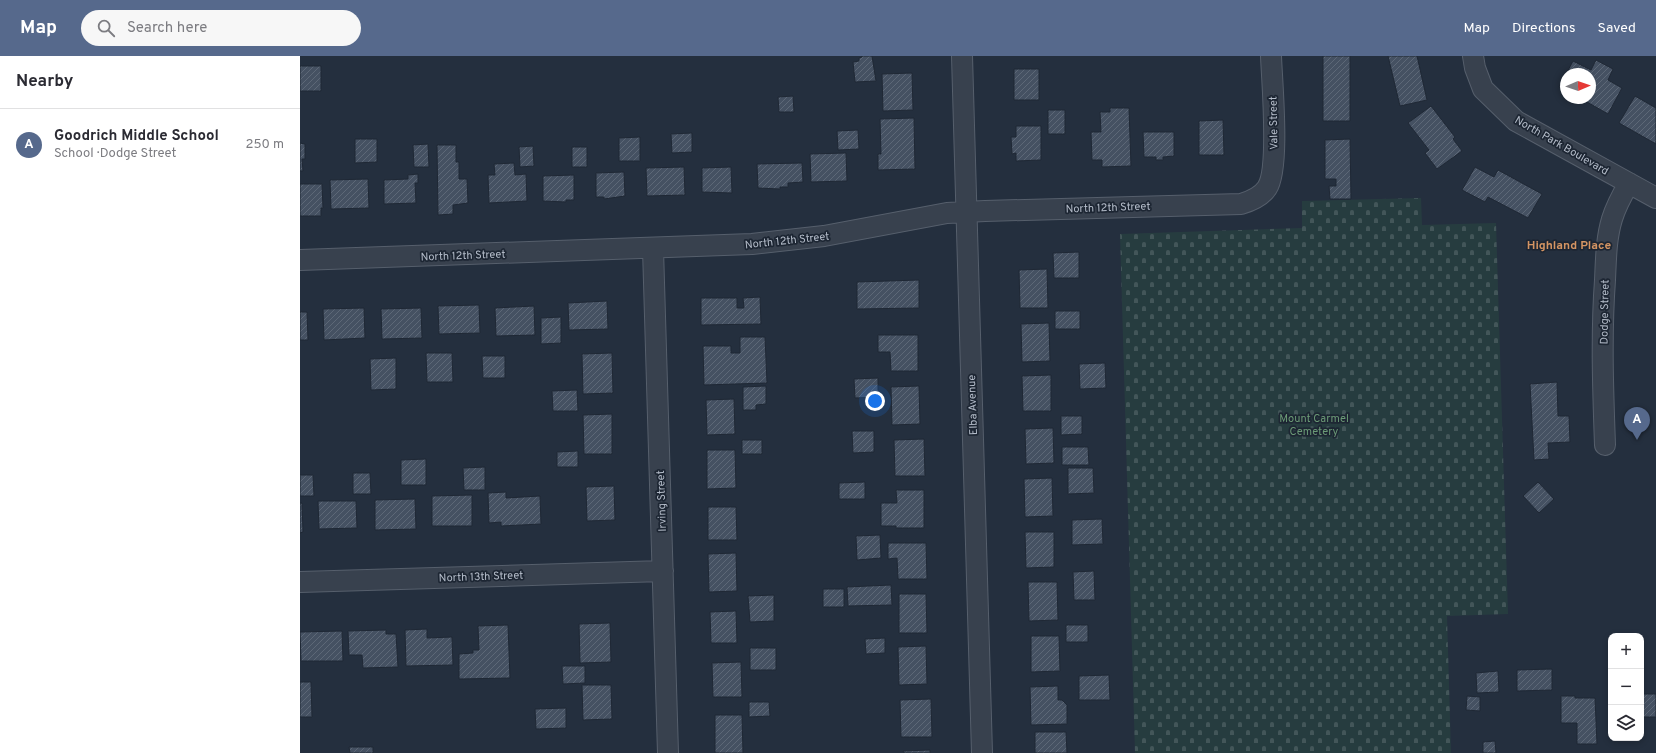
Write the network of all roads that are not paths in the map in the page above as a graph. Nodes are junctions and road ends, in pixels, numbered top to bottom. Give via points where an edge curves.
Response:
1 (962, 56) edge
2 (1271, 56) edge
3 (1473, 56) edge
4 (1629, 184) junction
5 (1267, 189) joint
6 (1656, 198) edge
7 (966, 213) junction
8 (653, 248) junction
9 (300, 260) edge
10 (1605, 445) dead end
11 (663, 571) junction
12 (300, 582) edge
13 (668, 753) edge
14 (982, 753) edge

1 - 7 street, Elba Avenue
2 - 5 street, Vale Street via 1274,148 1273,171
3 - 4 street, North Park Boulevard via 1483,88 1516,121
4 - 6 street, North Park Boulevard
4 - 10 street, Dodge Street via 1619,200 1607,238 1603,382
5 - 7 street, North 12th Street via 1260,196 1241,204
7 - 8 street, North 12th Street via 947,213 824,236 752,244
7 - 14 street, Elba Avenue
8 - 9 street, North 12th Street
8 - 11 street, Irving Street
11 - 12 street, North 13th Street
11 - 13 street, Irving Street

